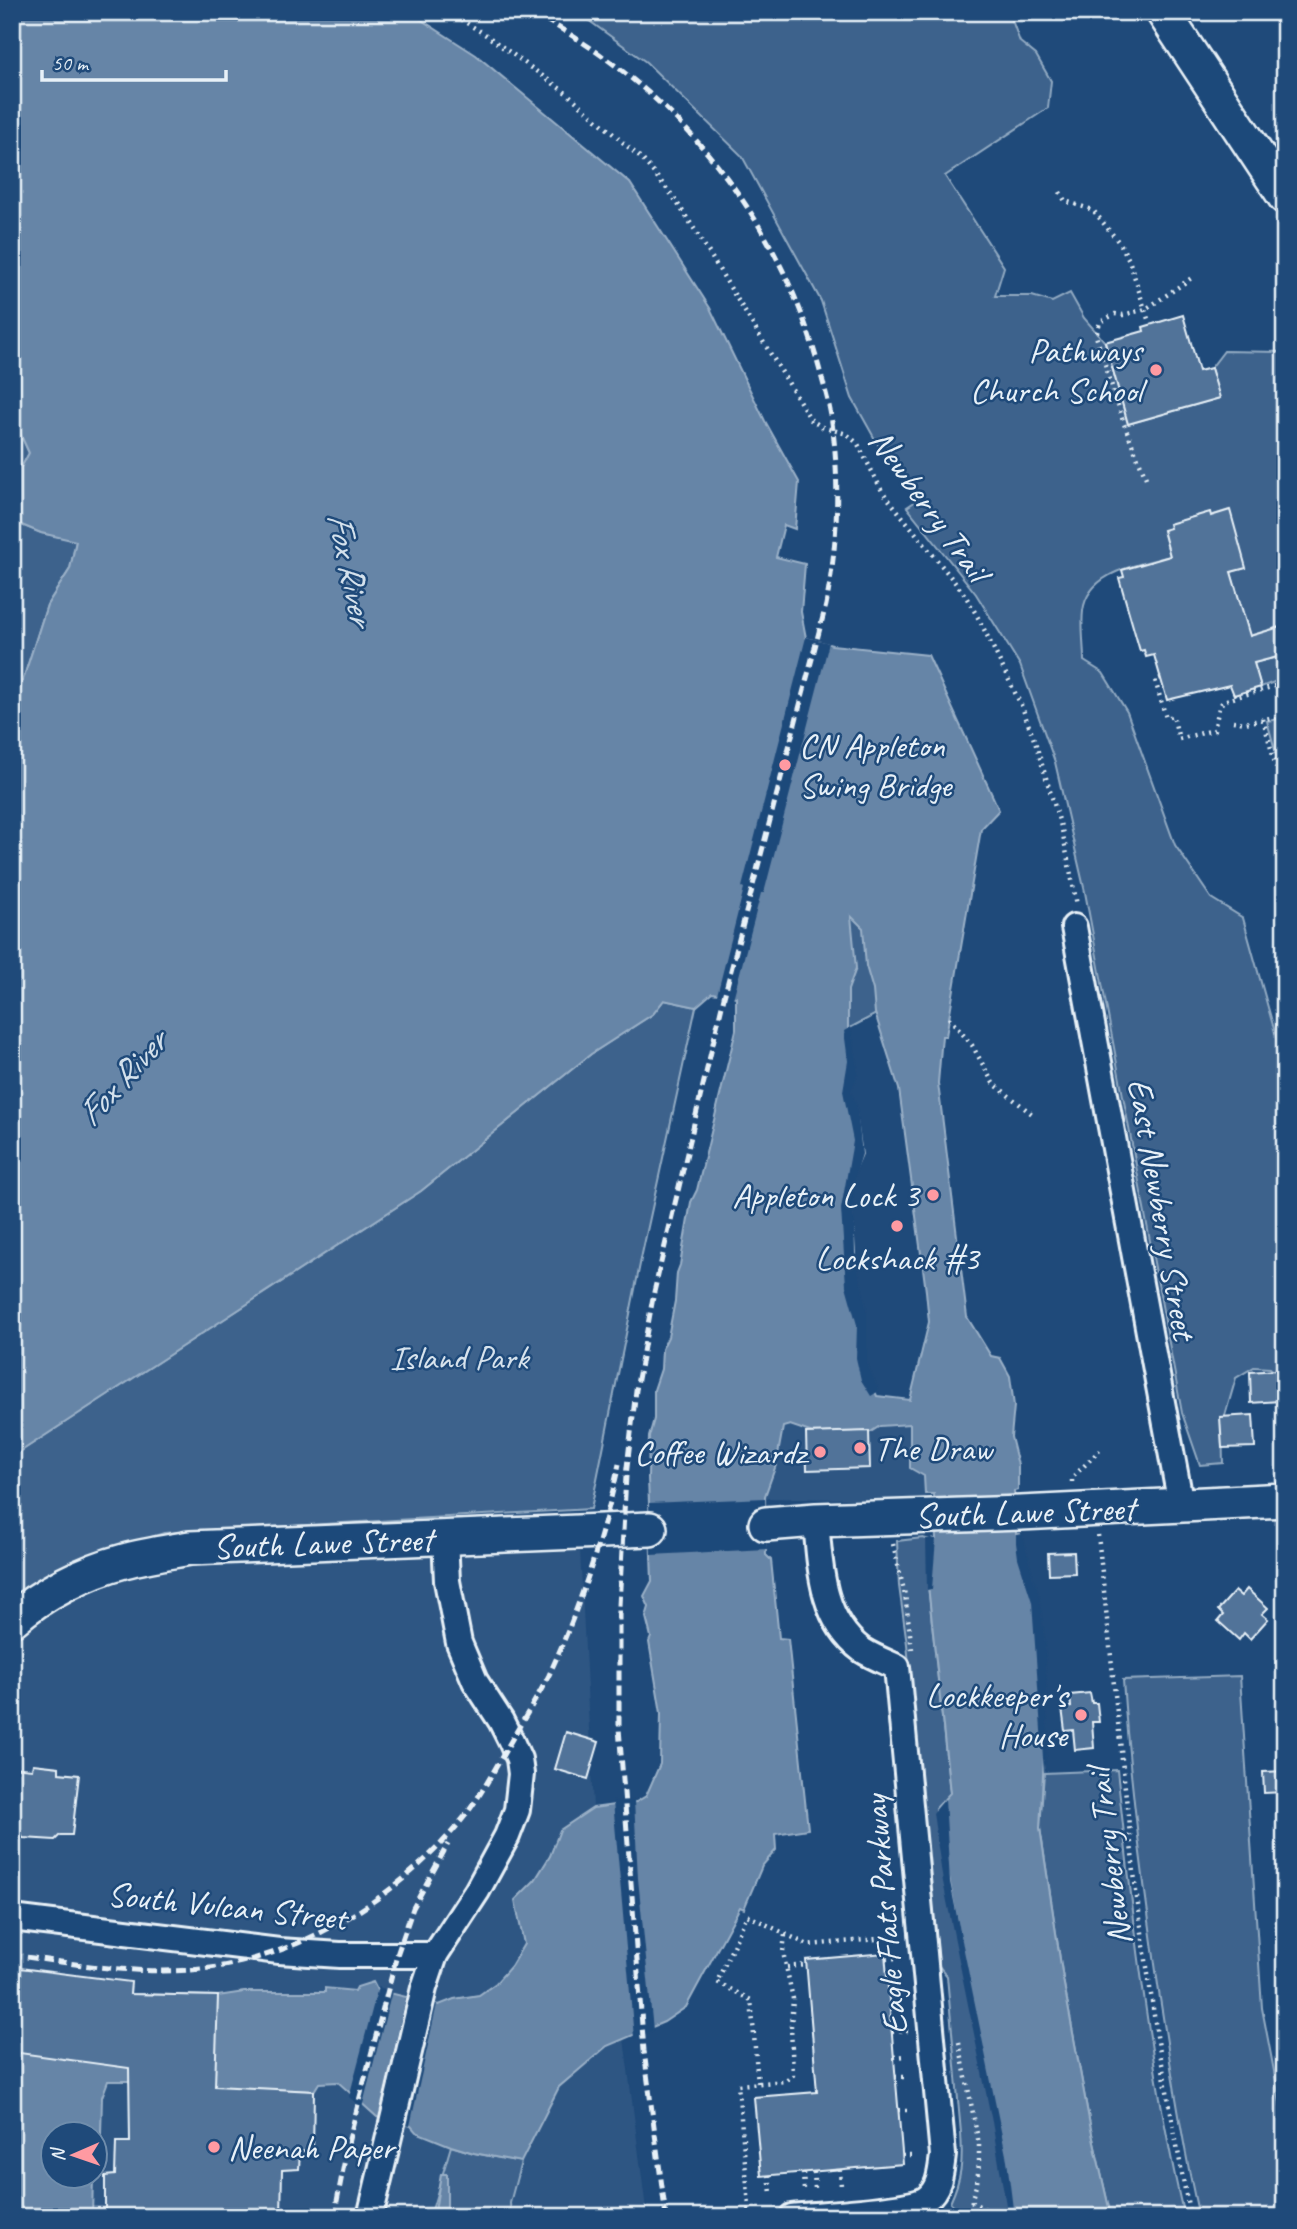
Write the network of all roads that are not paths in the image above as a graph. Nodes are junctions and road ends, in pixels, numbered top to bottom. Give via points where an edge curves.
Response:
1 (1163, 12) edge
2 (1285, 197) edge
3 (1074, 926) road end
4 (1285, 1500) edge
5 (1181, 1505) junction
6 (816, 1520) junction
7 (766, 1524) dead end
8 (650, 1529) dead end
9 (445, 1538) junction
10 (12, 1619) edge
11 (12, 1918) edge
12 (435, 1955) junction
13 (370, 2217) edge
14 (792, 2217) edge

1 - 2 main road
3 - 5 street, East Newberry Street
4 - 5 main road, South Lawe Street
5 - 6 main road, South Lawe Street
6 - 7 main road, South Lawe Street
6 - 14 street, Eagle Flats Parkway via 828,1605 842,1630 862,1650 897,1667 943,2155 940,2177 925,2200
8 - 9 main road, South Lawe Street
9 - 10 main road, South Lawe Street via 176,1551 123,1561 69,1583
9 - 12 street via 447,1581 459,1643 475,1681 511,1741 521,1774 517,1810 507,1836
11 - 12 street, South Vulcan Street via 279,1951
12 - 13 street

